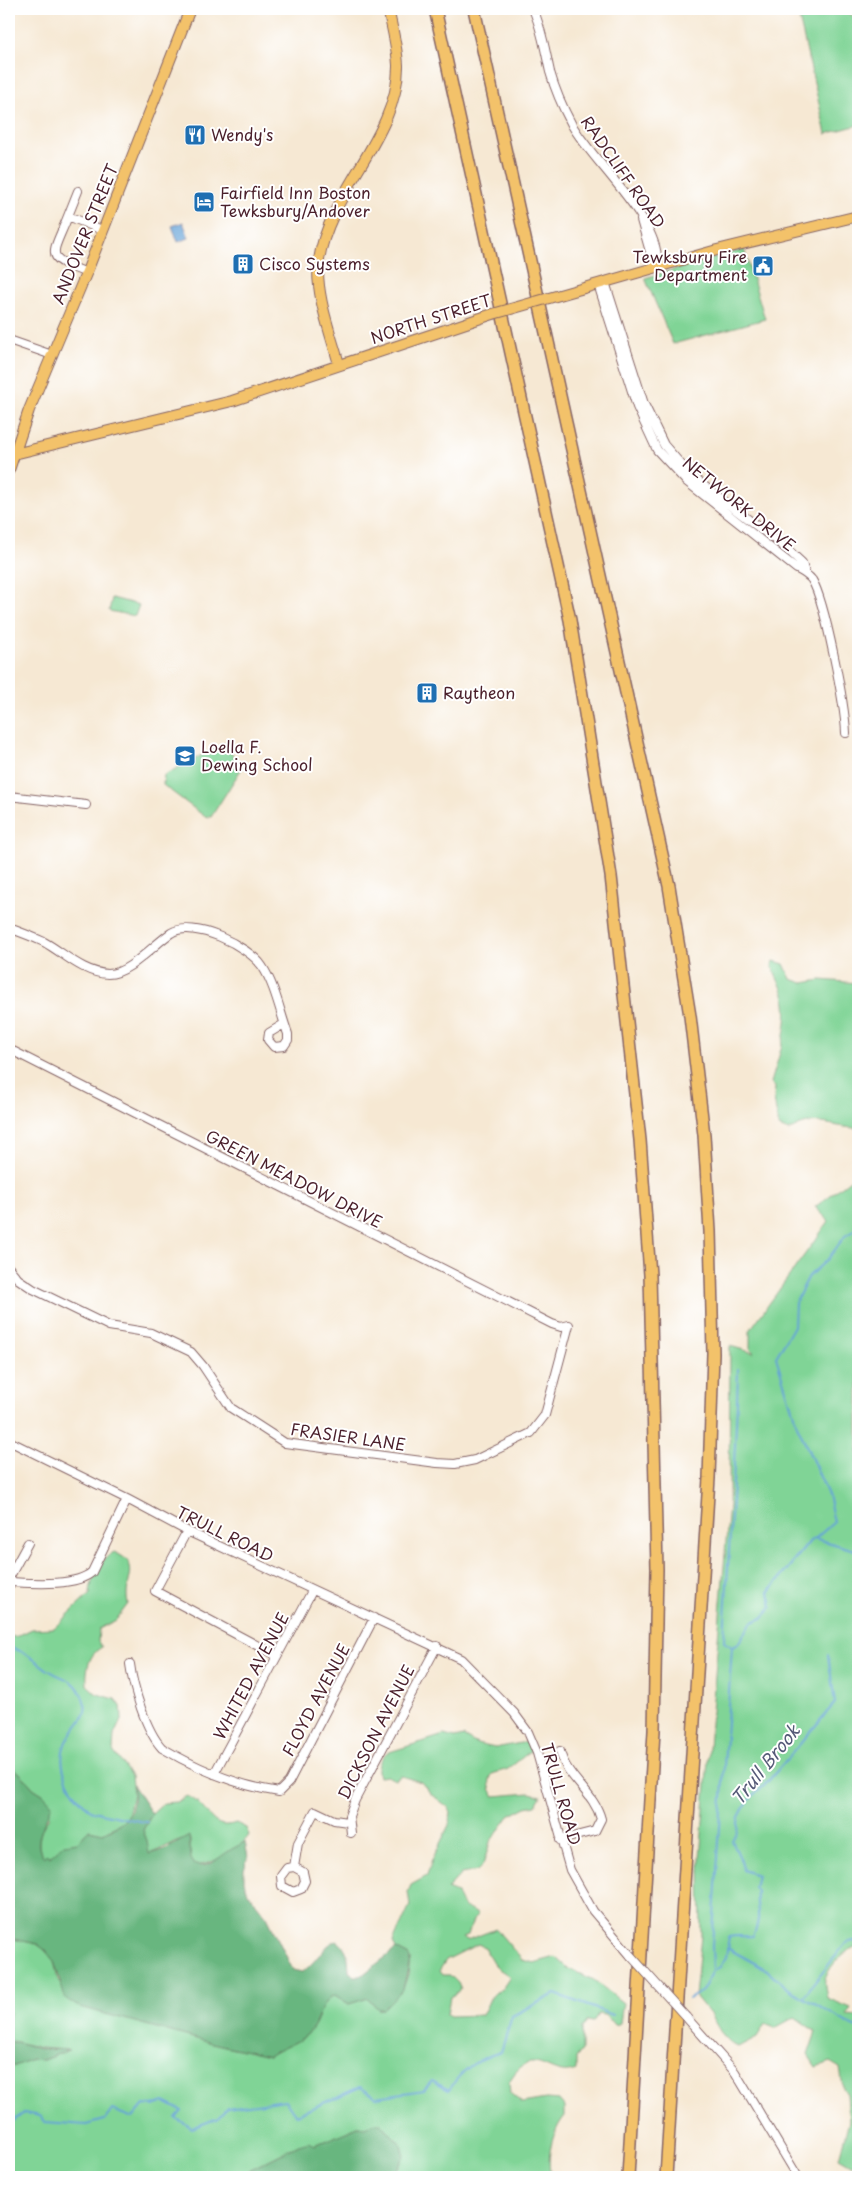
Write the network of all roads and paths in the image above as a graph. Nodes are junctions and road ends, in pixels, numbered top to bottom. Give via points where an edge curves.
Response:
1 (190, 9) edge
2 (388, 9) edge
3 (435, 9) edge
4 (474, 9) edge
5 (478, 9) edge
6 (533, 9) edge
7 (488, 70) junction
8 (78, 191) dead end
9 (68, 216) junction
10 (858, 216) edge
11 (102, 230) junction
12 (657, 267) junction
13 (86, 273) junction
14 (601, 283) junction
15 (9, 340) edge
16 (52, 355) junction
17 (339, 364) junction
18 (14, 454) junction
19 (9, 470) edge
20 (846, 733) dead end
21 (9, 796) edge
22 (86, 805) dead end
23 (9, 928) edge
24 (284, 1024) dead end
25 (9, 1049) edge
26 (9, 1268) edge
27 (569, 1325) joint
28 (9, 1442) edge
29 (126, 1498) junction
30 (187, 1531) junction
31 (28, 1543) dead end
32 (9, 1578) edge
33 (9, 1582) edge
34 (312, 1591) junction
35 (374, 1618) junction
36 (437, 1646) junction
37 (277, 1656) junction
38 (130, 1664) dead end
39 (560, 1751) dead end
40 (214, 1774) junction
41 (348, 1822) junction
42 (351, 1833) dead end
43 (560, 1840) junction
44 (294, 1867) dead end
45 (628, 2177) edge
46 (666, 2177) edge
47 (798, 2177) edge

1 - 11 main road, ANDOVER STREET
2 - 17 main road via 398,65 393,96 378,134 332,218 318,261 321,293
3 - 45 highway via 570,620 612,876 640,1140 650,1275 657,1569 654,1741
4 - 7 highway
5 - 7 highway
6 - 12 street, RADCLIFF ROAD via 554,86 572,125 640,218
7 - 46 highway via 669,886 690,1016 704,1135 712,1273 712,1416
8 - 9 street
9 - 11 street
9 - 13 street via 54,251 55,257 59,262
10 - 12 main road, NORTH STREET
11 - 13 main road, ANDOVER STREET
12 - 14 main road, NORTH STREET
13 - 16 main road, ANDOVER STREET
14 - 17 main road, NORTH STREET, bridge
14 - 20 street, NETWORK DRIVE via 644,404 664,445 691,476 786,548 802,564 812,581 820,604
15 - 16 street
16 - 18 main road, ANDOVER STREET
17 - 18 main road, NORTH STREET via 232,401
18 - 19 main road, ANDOVER STREET
21 - 22 street
23 - 24 street via 44,942 87,969 106,974 124,968 173,932 188,929 207,931 241,949 262,966
25 - 27 street, GREEN MEADOW DRIVE via 552,1324
26 - 27 street, FRASIER LANE via 33,1289 108,1326 151,1333 190,1352 231,1408 285,1443 436,1464 475,1460 537,1428 545,1415
28 - 29 street, TRULL ROAD
29 - 30 street, TRULL ROAD
29 - 33 street via 86,1578 71,1582
30 - 34 street, TRULL ROAD
30 - 37 street via 155,1591
31 - 32 street
34 - 35 street, TRULL ROAD
34 - 37 street, WHITED AVENUE
35 - 36 street, TRULL ROAD
35 - 40 street, FLOYD AVENUE via 289,1782 279,1792
36 - 41 street, DICKSON AVENUE via 356,1800
36 - 43 street, TRULL ROAD via 466,1663 525,1726 537,1753
37 - 40 street, WHITED AVENUE
38 - 40 street via 155,1741 169,1752
39 - 43 street via 563,1764 589,1797 601,1819 595,1831
41 - 42 street, DICKSON AVENUE
41 - 44 street via 334,1820 315,1811 298,1843
43 - 47 street, TRULL ROAD, bridge via 570,1870 596,1915 734,2072

